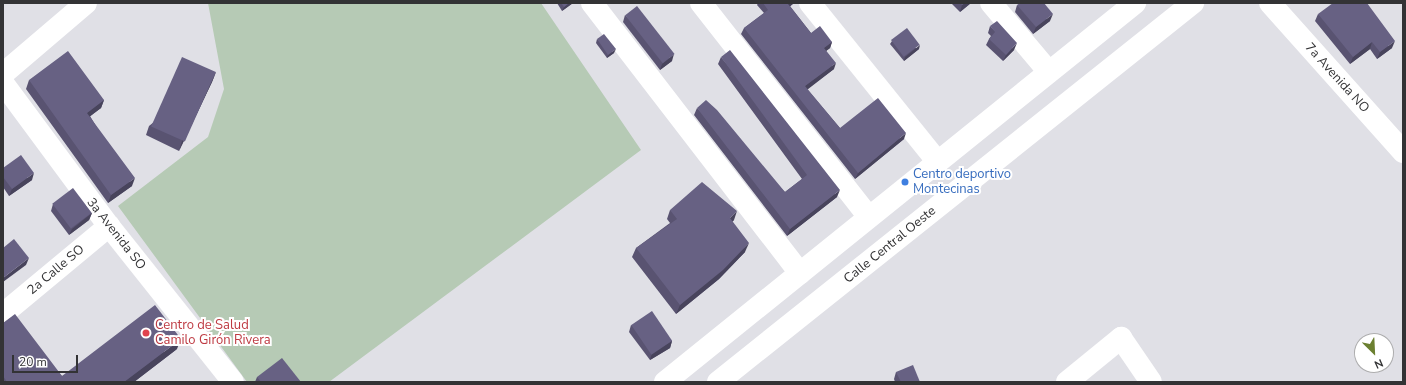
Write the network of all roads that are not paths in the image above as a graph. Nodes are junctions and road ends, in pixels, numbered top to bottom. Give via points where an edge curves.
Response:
1 (86, 3) edge
2 (592, 3) edge
3 (701, 3) edge
4 (810, 3) edge
5 (991, 3) edge
6 (1135, 3) edge
7 (1193, 3) edge
8 (1270, 3) edge
9 (1049, 72) junction
10 (3, 74) edge
11 (3, 83) edge
12 (1403, 152) edge
13 (938, 162) junction
14 (869, 217) junction
15 (109, 226) junction
16 (800, 273) junction
17 (3, 314) edge
18 (233, 382) edge
19 (664, 382) edge
20 (718, 382) edge
21 (1066, 382) edge
22 (1151, 382) edge

1 - 10 street
2 - 16 street
3 - 14 street
4 - 13 street
5 - 9 street
6 - 9 street
7 - 20 street, Calle Central Oeste
8 - 12 street, 7a Avenida NO
9 - 13 street
11 - 15 street, 3a Avenida SO
13 - 14 street
14 - 16 street
15 - 17 street, 2a Calle SO
15 - 18 street, 3a Avenida SO
16 - 19 street
21 - 22 street via 1121,338

